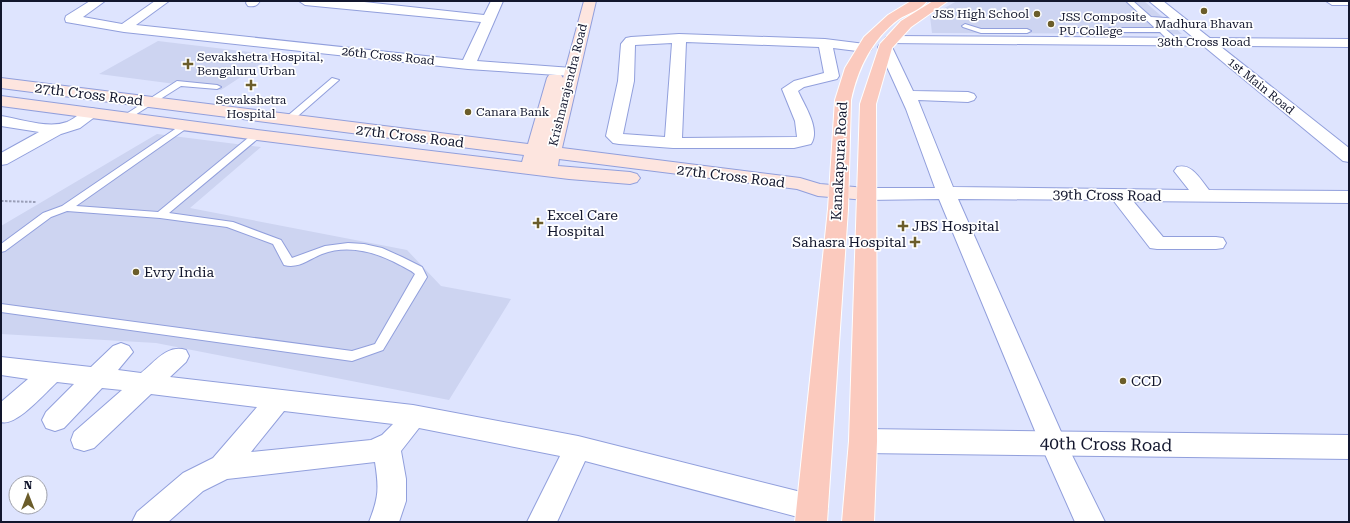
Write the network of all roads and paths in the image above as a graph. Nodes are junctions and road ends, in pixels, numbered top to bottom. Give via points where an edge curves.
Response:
1 (99, 1) edge
2 (163, 1) edge
3 (305, 1) edge
4 (429, 1) edge
5 (497, 1) edge
6 (577, 1) edge
7 (590, 1) edge
8 (921, 1) edge
9 (942, 1) edge
10 (1129, 1) edge
11 (1155, 1) edge
12 (1332, 1) edge
13 (1349, 1) edge
14 (348, 2) edge
15 (421, 12) junction
16 (489, 19) junction
17 (1149, 19) junction
18 (1178, 20) junction
19 (965, 26) dead end
20 (124, 28) junction
21 (1161, 30) junction
22 (1028, 31) dead end
23 (1011, 36) junction
24 (679, 38) junction
25 (1075, 41) junction
26 (1174, 41) junction
27 (1205, 41) junction
28 (825, 43) junction
29 (888, 43) junction
30 (1349, 43) edge
31 (864, 48) junction
32 (468, 65) junction
33 (564, 71) junction
34 (336, 80) dead end
35 (1, 83) edge
36 (217, 87) dead end
37 (907, 95) junction
38 (968, 97) dead end
39 (1, 101) edge
40 (148, 102) junction
41 (85, 113) junction
42 (124, 118) junction
43 (288, 120) junction
44 (1, 121) edge
45 (184, 126) junction
46 (55, 130) junction
47 (257, 135) junction
48 (673, 143) junction
49 (1349, 157) edge
50 (1, 160) edge
51 (541, 160) junction
52 (1182, 171) dead end
53 (829, 191) junction
54 (946, 193) junction
55 (866, 194) junction
56 (1119, 195) junction
57 (1204, 196) junction
58 (1349, 197) edge
59 (66, 208) junction
60 (160, 215) junction
61 (1216, 243) dead end
62 (1, 249) edge
63 (1, 308) edge
64 (121, 352) dead end
65 (177, 356) dead end
66 (1, 366) edge
67 (51, 373) junction
68 (95, 378) junction
69 (145, 384) junction
70 (278, 400) junction
71 (6, 413) dead end
72 (413, 416) junction
73 (55, 420) dead end
74 (84, 440) dead end
75 (863, 441) junction
76 (1053, 443) junction
77 (1349, 447) edge
78 (387, 448) junction
79 (578, 448) junction
80 (223, 467) junction
81 (812, 515) edge
82 (858, 521) edge
83 (147, 522) edge
84 (384, 522) edge
85 (542, 522) edge
86 (1090, 522) edge

1 - 20 street, 26th Cross Road via 71,19
2 - 20 street
3 - 14 street
4 - 15 street
5 - 16 street
6 - 33 main road, Krishnarajendra Road
7 - 33 main road, Krishnarajendra Road
8 - 31 main road, Kanakapura Road via 883,24
9 - 29 main road, Kanakapura Road via 906,24
10 - 17 lane
11 - 18 street, 1st Main Road
12 - 13 street
14 - 15 street
15 - 16 street
16 - 32 street
17 - 18 lane
17 - 21 lane
18 - 27 street, 1st Main Road
19 - 23 lane
20 - 32 street, 26th Cross Road
21 - 25 lane via 1065,30
21 - 26 lane
22 - 23 lane
23 - 25 street, 38th Cross Road
23 - 29 street, 38th Cross Road
24 - 28 street
24 - 48 street
24 - 48 street via 636,40 628,44 626,81 614,136 619,139
25 - 26 street, 38th Cross Road
26 - 27 street, 38th Cross Road
27 - 30 street, 38th Cross Road
27 - 49 street, 1st Main Road
28 - 31 street
28 - 48 street via 832,76 799,84 790,89 801,116 805,140 794,143
29 - 37 street
29 - 55 main road, Kanakapura Road via 868,104
31 - 53 main road, Kanakapura Road via 845,83
32 - 33 street, 26th Cross Road
33 - 51 main road, Krishnarajendra Road
34 - 43 lane
35 - 40 main road, 27th Cross Road
36 - 40 lane via 180,84
37 - 38 street
37 - 54 street
39 - 41 main road, 27th Cross Road
40 - 42 lane
40 - 43 main road, 27th Cross Road
41 - 42 main road, 27th Cross Road
41 - 46 street via 74,125
42 - 45 main road, 27th Cross Road
43 - 51 main road, 27th Cross Road
44 - 46 street
45 - 47 main road, 27th Cross Road
45 - 59 lane
46 - 50 street
47 - 51 main road, 27th Cross Road
47 - 60 lane
51 - 53 main road, 27th Cross Road via 800,194
52 - 57 street
53 - 55 main road, 27th Cross Road
53 - 81 main road, Kanakapura Road
54 - 55 street, 39th Cross Road
54 - 56 street, 39th Cross Road
54 - 76 street
55 - 75 main road, Kanakapura Road
56 - 57 street, 39th Cross Road
56 - 61 street via 1157,243
57 - 58 street, 39th Cross Road
59 - 60 lane
59 - 62 lane via 47,215
60 - 63 lane via 229,224 277,242 288,262 299,263 319,251 357,247 377,250 418,270 421,277 379,347 352,356
64 - 68 street
65 - 69 street
66 - 67 street
67 - 68 street
67 - 71 street
68 - 69 street
68 - 73 street
69 - 70 street
69 - 74 street
70 - 72 street
70 - 80 street
72 - 78 street
72 - 79 street
75 - 76 street, 40th Cross Road
75 - 82 main road, Kanakapura Road
76 - 77 street, 40th Cross Road
76 - 86 street
78 - 80 street via 371,452
78 - 84 street via 392,479 392,501
79 - 81 street
79 - 85 street
80 - 83 street via 193,482

